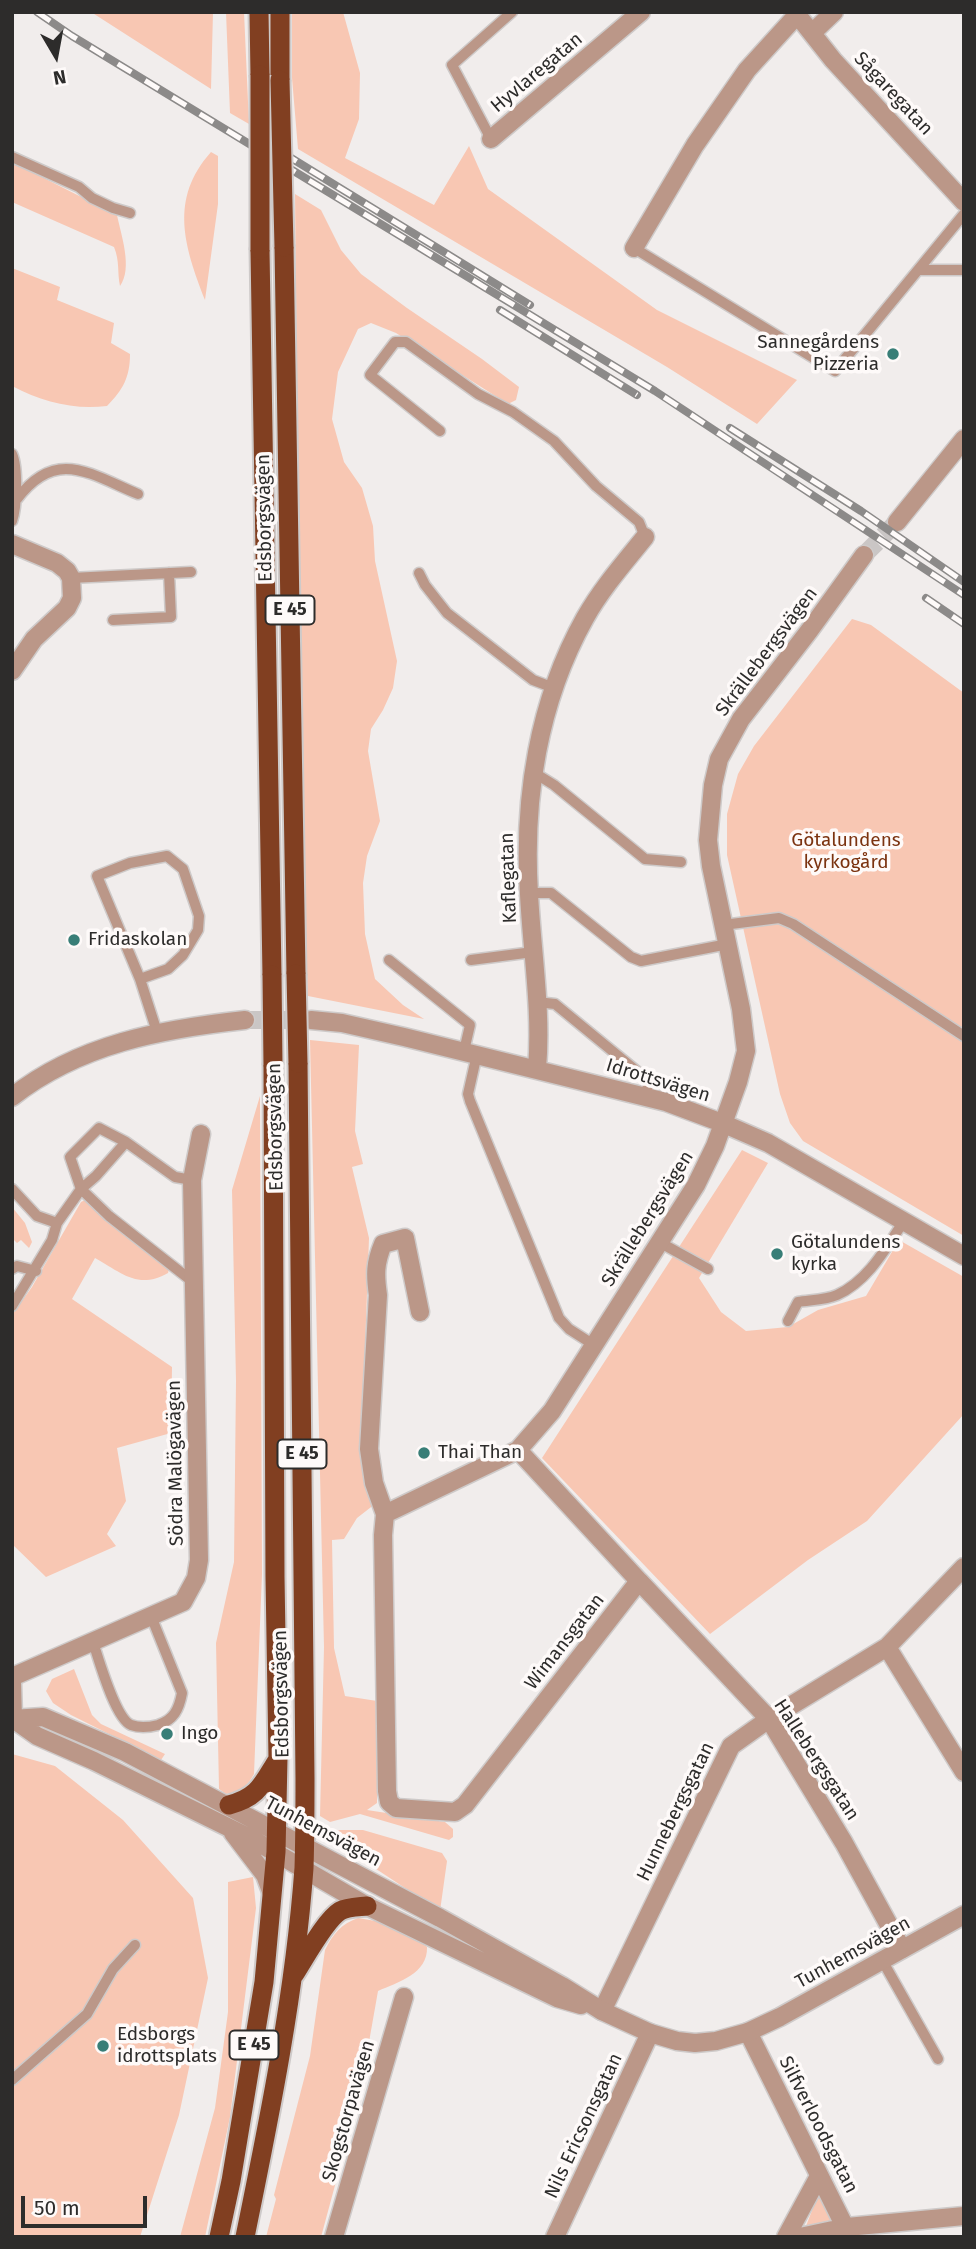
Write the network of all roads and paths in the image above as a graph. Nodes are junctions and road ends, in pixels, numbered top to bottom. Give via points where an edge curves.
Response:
1 (259, 12) edge
2 (279, 12) edge
3 (512, 12) edge
4 (641, 12) edge
5 (834, 12) edge
6 (796, 14) edge
7 (811, 33) junction
8 (491, 139) joint
9 (12, 157) edge
10 (961, 193) edge
11 (130, 213) dead end
12 (964, 214) edge
13 (634, 248) joint
14 (918, 270) junction
15 (964, 270) edge
16 (440, 431) dead end
17 (964, 439) edge
18 (12, 454) edge
19 (138, 495) dead end
20 (17, 499) junction
21 (12, 521) edge
22 (897, 522) tunnel mouth
23 (645, 537) joint
24 (12, 544) edge
25 (864, 555) tunnel mouth
26 (191, 572) dead end
27 (169, 573) junction
28 (419, 573) dead end
29 (71, 578) junction
30 (113, 620) dead end
31 (12, 671) edge
32 (554, 688) junction
33 (533, 772) junction
34 (681, 862) dead end
35 (528, 893) junction
36 (723, 925) junction
37 (728, 944) junction
38 (533, 952) junction
39 (390, 960) dead end
40 (471, 960) dead end
41 (140, 979) junction
42 (537, 1002) junction
43 (245, 1020) tunnel mouth
44 (312, 1020) tunnel mouth
45 (157, 1032) junction
46 (964, 1036) edge
47 (471, 1053) junction
48 (537, 1069) junction
49 (12, 1097) edge
50 (645, 1097) junction
51 (722, 1123) junction
52 (201, 1134) dead end
53 (126, 1142) junction
54 (192, 1180) junction
55 (12, 1189) edge
56 (80, 1189) junction
57 (904, 1221) junction
58 (57, 1223) junction
59 (659, 1242) junction
60 (964, 1256) edge
61 (12, 1269) edge
62 (708, 1269) dead end
63 (36, 1270) junction
64 (195, 1277) junction
65 (12, 1306) edge
66 (420, 1312) dead end
67 (788, 1321) dead end
68 (594, 1345) junction
69 (518, 1450) junction
70 (385, 1514) junction
71 (964, 1567) edge
72 (639, 1581) junction
73 (151, 1616) junction
74 (93, 1642) junction
75 (887, 1647) junction
76 (12, 1678) edge
77 (12, 1683) edge
78 (13, 1719) edge
79 (769, 1719) junction
80 (278, 1758) junction
81 (964, 1772) edge
82 (229, 1805) junction
83 (226, 1825) junction
84 (277, 1830) junction
85 (304, 1845) junction
86 (276, 1852) junction
87 (303, 1868) junction
88 (272, 1896) junction
89 (367, 1906) junction
90 (964, 1915) edge
91 (135, 1945) dead end
92 (902, 1949) junction
93 (883, 1960) junction
94 (292, 1979) junction
95 (404, 1997) dead end
96 (602, 2011) junction
97 (748, 2032) junction
98 (650, 2033) junction
99 (938, 2059) dead end
100 (12, 2080) edge
101 (819, 2176) junction
102 (964, 2216) edge
103 (848, 2232) edge
104 (219, 2237) edge
105 (245, 2237) edge
106 (334, 2237) edge
107 (555, 2237) edge
108 (786, 2237) edge
109 (800, 2237) edge

1 - 80 highway, Edsborgsvägen / E 45, bridge
2 - 85 highway, Edsborgsvägen / E 45, bridge via 298,1063
3 - 8 lane via 452,65
4 - 8 street, Hyvlaregatan
5 - 7 street
6 - 7 street, Sågaregatan
6 - 13 street via 747,70 695,145
7 - 10 street, Sågaregatan
9 - 11 lane
12 - 14 lane
13 - 14 lane via 835,371
14 - 15 lane
16 - 23 lane via 370,375 395,342 406,342 546,435 639,522
17 - 22 street
18 - 20 lane
19 - 20 lane via 63,467 34,481
20 - 21 lane
23 - 32 street, Kaflegatan via 584,619
24 - 29 street via 57,563
25 - 36 street, Skrällebergsvägen via 741,719 719,759 708,840
26 - 27 lane
27 - 29 lane
27 - 30 lane via 172,617
28 - 32 lane via 447,613 533,680
29 - 31 street via 72,598 67,608 34,639
32 - 33 street, Kaflegatan
33 - 34 lane via 645,859
33 - 35 street, Kaflegatan
35 - 37 lane via 551,892 641,961
35 - 38 street, Kaflegatan
36 - 37 street, Skrällebergsvägen
36 - 46 lane via 779,918 793,924
37 - 51 street, Skrällebergsvägen via 746,1051
38 - 40 lane
38 - 42 street, Kaflegatan
39 - 47 lane via 470,1025
41 - 41 lane via 97,876 167,856 183,869 199,916 198,930 168,969
41 - 45 lane
42 - 48 street, Kaflegatan
42 - 50 lane via 555,1004 645,1077
43 - 45 street
44 - 47 street, Idrottsvägen
45 - 49 street via 82,1057
47 - 48 street, Idrottsvägen
47 - 68 lane via 470,1101 559,1318
48 - 50 street, Idrottsvägen
50 - 51 street, Idrottsvägen
51 - 57 street, Idrottsvägen via 768,1143
51 - 59 street, Skrällebergsvägen via 705,1167
52 - 54 street, Södra Malögavägen
53 - 54 lane via 175,1177
53 - 56 lane
53 - 56 lane via 99,1128 70,1157
54 - 64 street, Södra Malögavägen
55 - 58 lane via 37,1216
56 - 58 lane
56 - 64 lane via 188,1278
57 - 60 street, Idrottsvägen
57 - 67 lane via 862,1277 836,1296 799,1302
58 - 63 lane
59 - 62 lane
59 - 68 street, Skrällebergsvägen
61 - 63 lane
63 - 65 lane
64 - 73 street, Södra Malögavägen via 199,1560 196,1578 183,1602
66 - 70 street via 405,1238 383,1244 374,1273 378,1295 369,1449
68 - 69 street, Skrällebergsvägen via 552,1411
69 - 70 street, Skrällebergsvägen
69 - 72 street
70 - 72 street, Wimansgatan via 387,1791 396,1808 455,1812 465,1805
71 - 75 street, Hunnebergsgatan
72 - 79 street, Hallebergsgatan
73 - 74 street, Södra Malögavägen
73 - 74 lane via 182,1693 173,1717 162,1724 131,1725 120,1715
74 - 76 street, Södra Malögavägen
75 - 79 street, Hunnebergsgatan
75 - 81 street
77 - 78 street
78 - 82 street, Tunhemsvägen via 43,1717
78 - 83 street, Tunhemsvägen via 37,1736
79 - 92 street, Hallebergsgatan
79 - 96 street, Hunnebergsgatan via 731,1746
80 - 82 highway via 257,1792
80 - 84 highway, Edsborgsvägen / E 45
82 - 84 street, Tunhemsvägen
83 - 86 street, Tunhemsvägen
83 - 88 street via 265,1875
84 - 85 street, Tunhemsvägen
84 - 86 highway, Edsborgsvägen / E 45
85 - 87 highway, Edsborgsvägen / E 45
85 - 96 street, Tunhemsvägen
86 - 87 street, Tunhemsvägen
86 - 88 highway, Edsborgsvägen / E 45
87 - 89 street, Tunhemsvägen
87 - 94 highway, Edsborgsvägen / E 45
88 - 104 highway, Edsborgsvägen / E 45 via 262,1995
89 - 94 highway via 338,1912
89 - 96 street, Tunhemsvägen via 557,1998
90 - 92 street, Tunhemsvägen
91 - 100 lane via 113,1969 87,2014
92 - 93 street, Tunhemsvägen
93 - 97 street, Tunhemsvägen
93 - 99 lane
94 - 105 highway, Edsborgsvägen / E 45
95 - 106 street, Skogstorpavägen
96 - 98 street, Tunhemsvägen
97 - 98 street, Tunhemsvägen via 695,2043
97 - 101 street, Silfverloodsgatan
98 - 107 street, Nils Ericsonsgatan
101 - 103 street, Silfverloodsgatan
101 - 108 street
102 - 103 street
103 - 109 street

